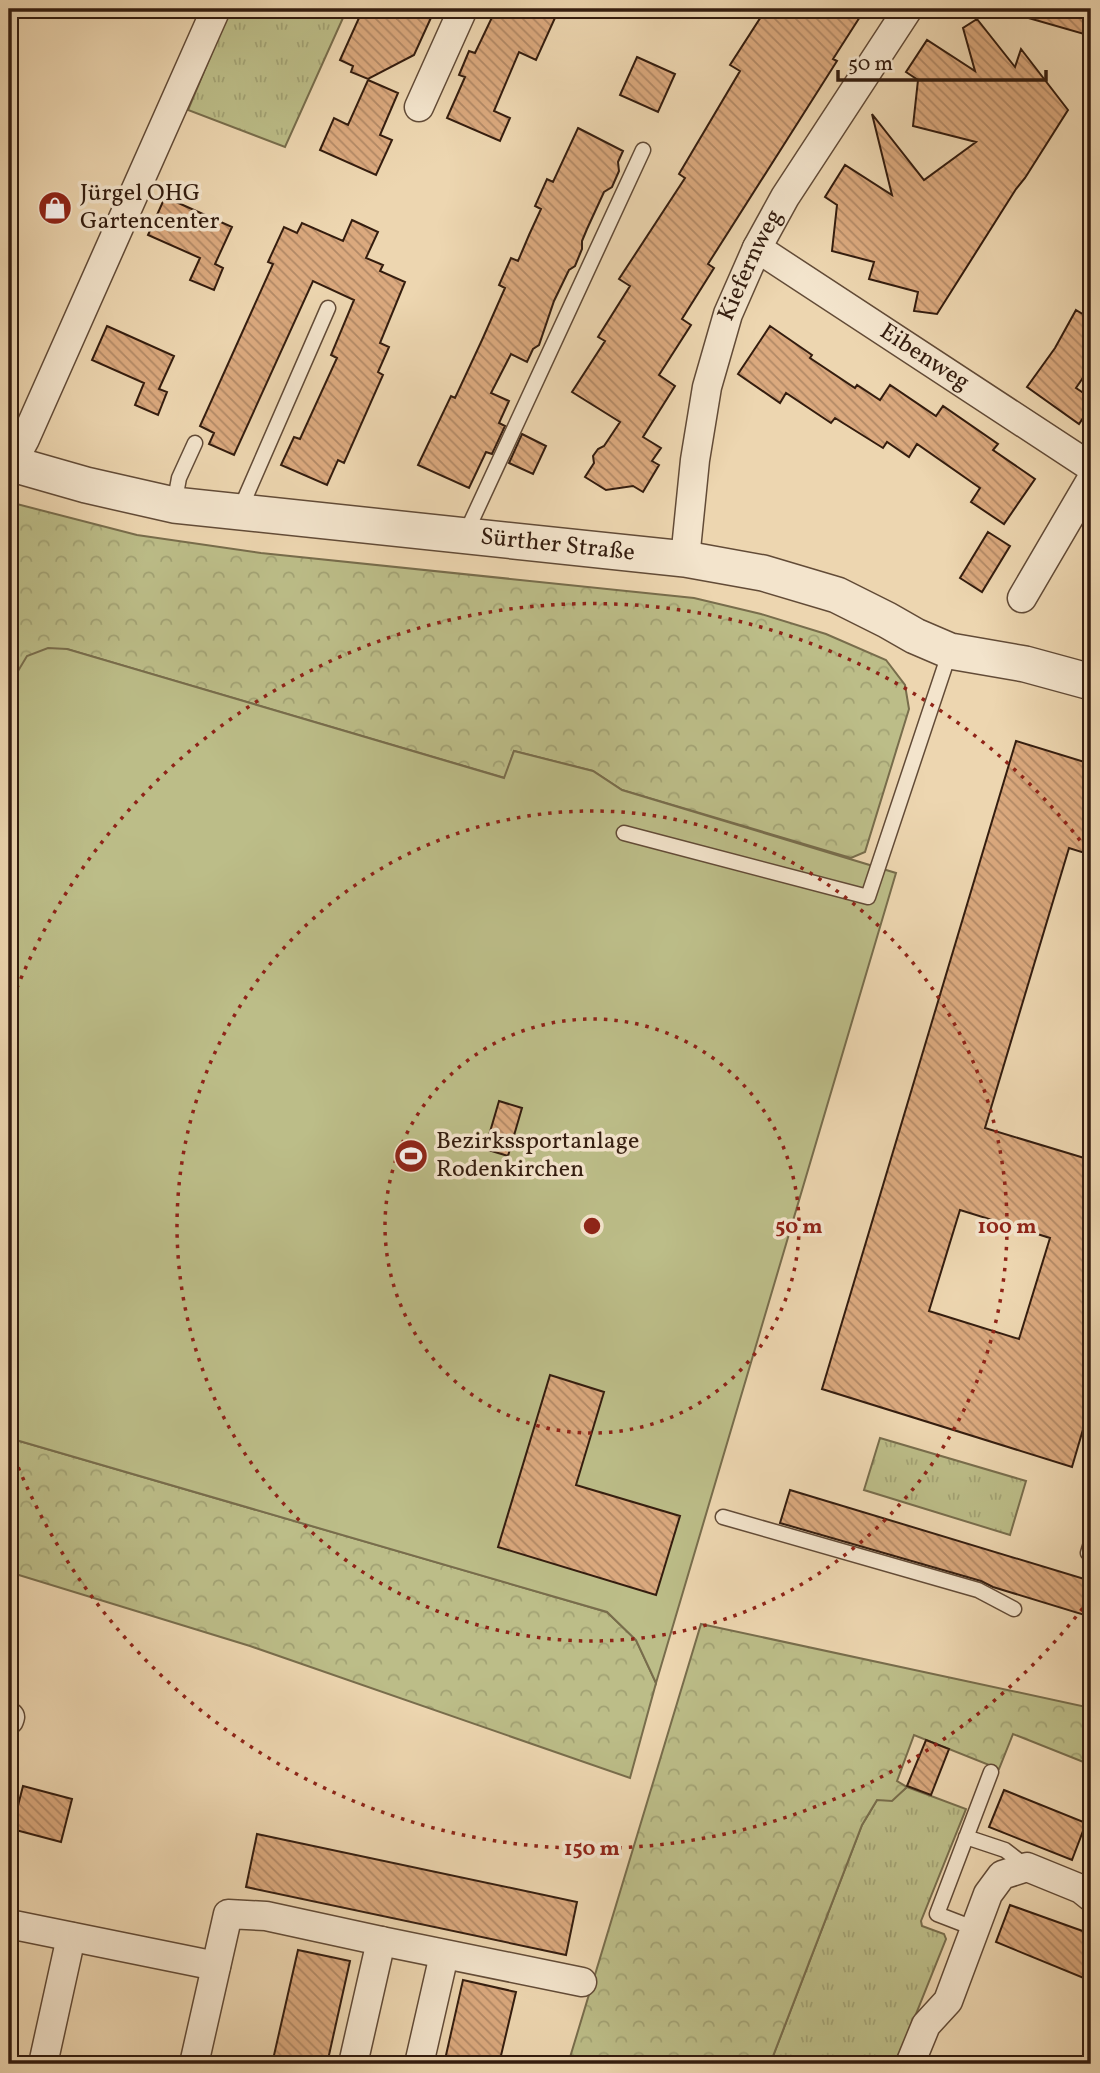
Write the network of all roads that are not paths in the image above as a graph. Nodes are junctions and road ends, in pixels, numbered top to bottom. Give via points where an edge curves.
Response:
1 (216, 9) edge
2 (463, 9) edge
3 (908, 9) edge
4 (419, 107) dead end
5 (643, 149) dead end
6 (757, 248) junction
7 (328, 308) dead end
8 (195, 443) dead end
9 (10, 463) edge
10 (1091, 467) edge
11 (1091, 480) edge
12 (174, 505) junction
13 (238, 513) junction
14 (464, 536) junction
15 (685, 559) junction
16 (1022, 598) dead end
17 (950, 651) junction
18 (1091, 682) edge
19 (624, 833) dead end
20 (723, 1517) dead end
21 (1091, 1543) edge
22 (1091, 1553) edge
23 (1014, 1609) dead end
24 (991, 1772) dead end
25 (966, 1837) junction
26 (1027, 1867) junction
27 (1091, 1897) edge
28 (9, 1923) edge
29 (976, 1929) junction
30 (71, 1937) junction
31 (381, 1941) junction
32 (444, 1955) junction
33 (216, 1966) junction
34 (582, 1982) dead end
35 (43, 2064) edge
36 (194, 2064) edge
37 (353, 2064) edge
38 (419, 2064) edge
39 (910, 2064) edge

1 - 9 street via 25,439
2 - 4 street
3 - 6 street, Kiefernweg
5 - 14 lane
6 - 10 street, Eibenweg
6 - 15 street, Kiefernweg via 728,314 707,387
7 - 13 lane
8 - 12 lane via 179,478
9 - 12 street, Sürther Straße
11 - 16 street
12 - 13 street, Sürther Straße
13 - 14 street, Sürther Straße
14 - 15 street, Sürther Straße
15 - 17 street, Sürther Straße via 763,573 837,595
17 - 18 street, Sürther Straße
17 - 19 lane via 869,897
20 - 23 lane via 978,1590
21 - 22 lane
24 - 25 lane
25 - 26 lane via 1005,1850
25 - 29 lane via 937,1914
26 - 27 street
26 - 29 street via 1002,1875 988,1894
28 - 30 street
29 - 39 street via 948,2001 926,2025
30 - 33 street
30 - 35 street
31 - 32 street
31 - 33 street via 266,1916 228,1914
31 - 37 street
32 - 34 street
32 - 38 street
33 - 36 street

